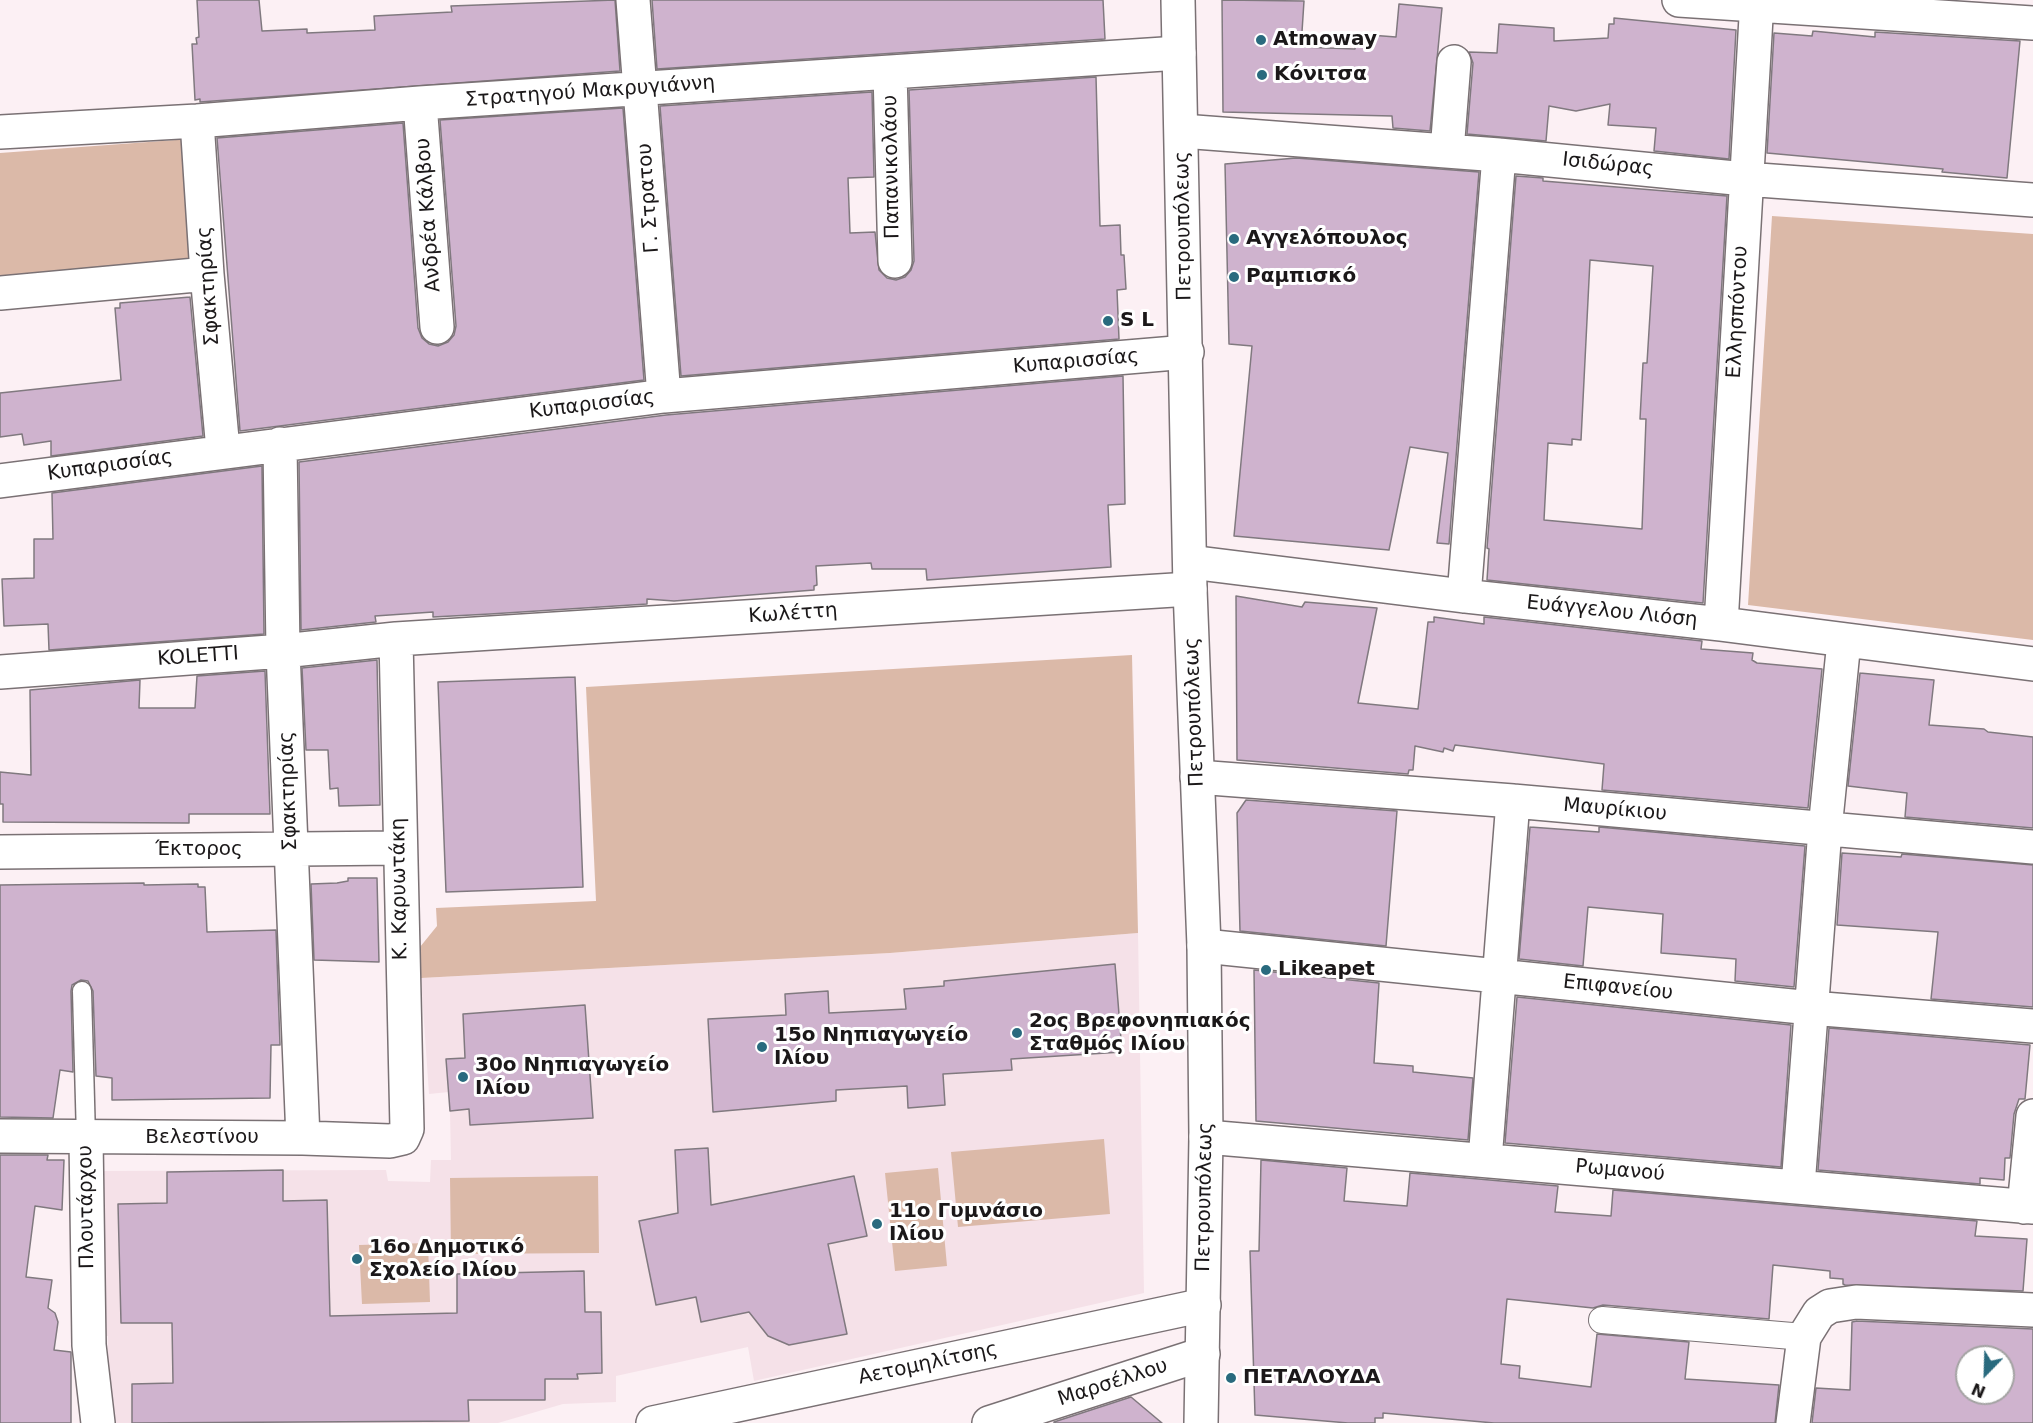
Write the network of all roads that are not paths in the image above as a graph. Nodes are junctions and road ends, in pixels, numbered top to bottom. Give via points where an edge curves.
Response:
1 (633, 0) edge
2 (1178, 0) edge
3 (1679, 0) edge
4 (1757, 2) edge
5 (2033, 23) edge
6 (1179, 53) junction
7 (1454, 62) dead end
8 (890, 72) junction
9 (640, 89) junction
10 (420, 103) junction
11 (197, 121) junction
12 (1182, 131) junction
13 (0, 132) edge
14 (1447, 151) junction
15 (1499, 155) junction
16 (1745, 179) junction
17 (2033, 200) edge
18 (895, 261) dead end
19 (207, 274) junction
20 (0, 293) edge
21 (437, 327) dead end
22 (1187, 352) junction
23 (664, 396) junction
24 (280, 444) junction
25 (223, 450) junction
26 (0, 481) edge
27 (1190, 575) junction
28 (1464, 596) junction
29 (1721, 624) junction
30 (396, 639) junction
31 (1844, 641) junction
32 (283, 651) junction
33 (2033, 664) edge
34 (0, 672) edge
35 (1197, 777) junction
36 (1513, 801) junction
37 (1825, 829) junction
38 (2033, 847) edge
39 (398, 848) junction
40 (291, 849) junction
41 (0, 852) edge
42 (1204, 946) junction
43 (1499, 976) junction
44 (82, 991) dead end
45 (1811, 1008) junction
46 (2033, 1026) edge
47 (2033, 1116) edge
48 (0, 1136) edge
49 (1206, 1137) junction
50 (86, 1138) junction
51 (303, 1138) junction
52 (403, 1138) joint
53 (1485, 1160) junction
54 (1798, 1186) junction
55 (2029, 1207) edge
56 (1204, 1305) junction
57 (2033, 1310) edge
58 (1602, 1320) dead end
59 (1807, 1330) junction
60 (1203, 1354) junction
61 (98, 1423) edge
62 (653, 1423) edge
63 (989, 1423) edge
64 (1201, 1423) edge
65 (1793, 1423) edge

1 - 9 street, Γ. Στρατου
2 - 6 street, Πετρουπόλεως
3 - 4 street
4 - 5 street
4 - 16 street, Ελλησπόντου
6 - 8 street, Στρατηγού Μακρυγιάννη
6 - 12 street, Πετρουπόλεως
7 - 14 street
8 - 9 street, Στρατηγού Μακρυγιάννη
8 - 18 street, Παπανικολάου
9 - 10 street, Στρατηγού Μακρυγιάννη
9 - 23 street, Γ. Στρατου
10 - 11 street, Στρατηγού Μακρυγιάννη
10 - 21 street, Ανδρέα Κάλβου
11 - 13 street, Στρατηγού Μακρυγιάννη
11 - 19 street, Σφακτηρίας
12 - 14 street, Ισιδώρας
12 - 22 street, Πετρουπόλεως
14 - 15 street, Ισιδώρας
15 - 16 street, Ισιδώρας
15 - 28 street
16 - 17 street, Ισιδώρας
16 - 29 street, Ελλησπόντου
19 - 20 street
19 - 25 street, Σφακτηρίας
22 - 23 street, Κυπαρισσίας
22 - 27 street, Πετρουπόλεως
23 - 24 street, Κυπαρισσίας
24 - 25 street, Κυπαρισσίας
24 - 32 street, Σφακτηρίας
25 - 26 street, Κυπαρισσίας
27 - 28 street, Ευάγγελου Λιόση
27 - 30 street, Κωλέττη
27 - 35 street, Πετρουπόλεως
28 - 29 street, Ευάγγελου Λιόση
29 - 31 street, Ευάγγελου Λιόση
30 - 32 street, KOLETTI
30 - 39 street, Κ. Καρυωτάκη
31 - 33 street, Ευάγγελου Λιόση
31 - 37 street
32 - 34 street, KOLETTI
32 - 40 street, Σφακτηρίας
35 - 36 street, Μαυρίκιου
35 - 42 street, Πετρουπόλεως
36 - 37 street, Μαυρίκιου
36 - 43 street
37 - 38 street, Μαυρίκιου
37 - 45 street
39 - 40 street, Έκτορος
39 - 52 street, Κ. Καρυωτάκη via 407,1129
40 - 41 street, Έκτορος
40 - 51 street, Σφακτηρίας
42 - 43 street, Επιφανείου
42 - 49 street, Πετρουπόλεως
43 - 45 street, Επιφανείου
43 - 53 street
44 - 50 lane, Πλουτάρχου
45 - 46 street, Επιφανείου
45 - 54 street
47 - 55 street
48 - 50 street, Βελεστίνου
49 - 53 street, Ρωμανού
49 - 56 street, Πετρουπόλεως
50 - 51 street, Βελεστίνου
50 - 61 street, Πλουτάρχου via 89,1345
51 - 52 street, Βελεστίνου via 390,1142
53 - 54 street, Ρωμανού
54 - 55 street, Ρωμανού
56 - 60 street, Πετρουπόλεως
56 - 62 street, Αετομηλίτσης
57 - 59 street via 1856,1302 1830,1306 1819,1313
58 - 59 street
59 - 65 street
60 - 63 street, Μαρσέλλου
60 - 64 street, Πετρουπόλεως

